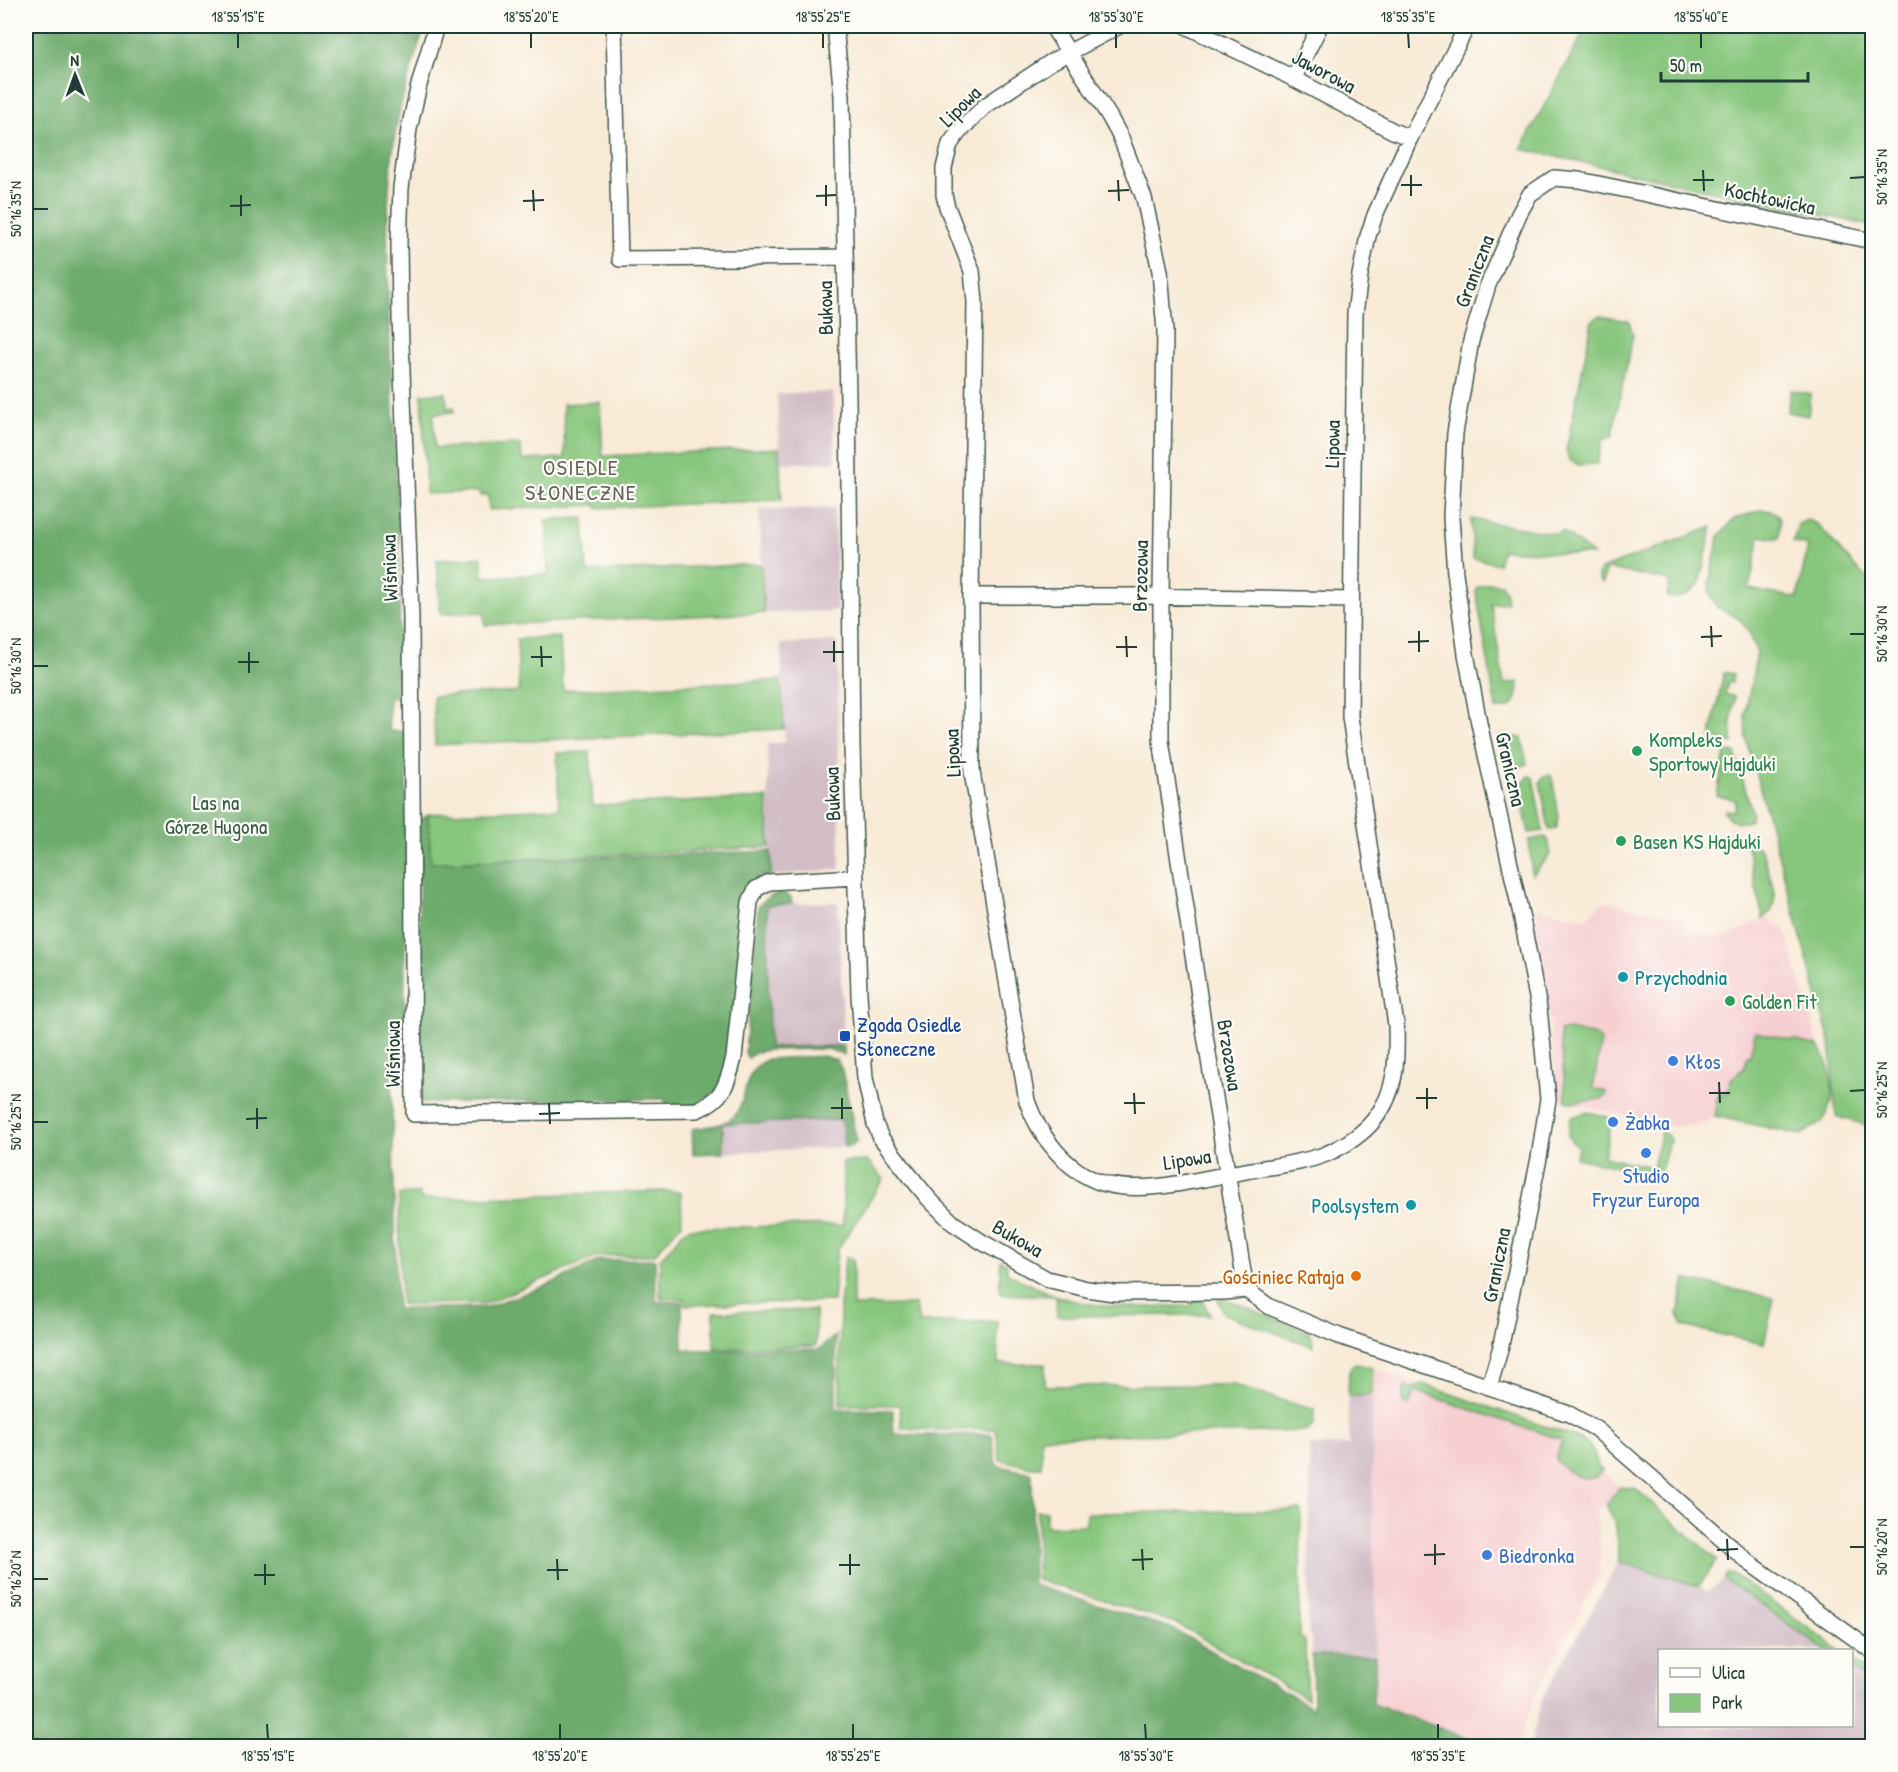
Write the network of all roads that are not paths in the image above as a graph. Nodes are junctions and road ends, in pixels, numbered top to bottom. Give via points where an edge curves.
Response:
1 (436, 26) edge
2 (614, 26) edge
3 (835, 26) edge
4 (1052, 26) edge
5 (1119, 26) edge
6 (1186, 26) edge
7 (1320, 26) edge
8 (1467, 26) edge
9 (1069, 51) junction
10 (1293, 79) junction
11 (1410, 138) junction
12 (1554, 178) joint
13 (1872, 241) edge
14 (844, 257) junction
15 (971, 596) junction
16 (1161, 596) junction
17 (1352, 600) junction
18 (856, 877) junction
19 (1228, 1174) junction
20 (1246, 1290) junction
21 (1489, 1387) junction
22 (1872, 1652) edge

1 - 18 street, Wiśniowa via 412,114 401,188 399,244 411,617 414,1114 697,1110 712,1103 721,1094 734,1058 750,902 756,889 769,882
2 - 14 street via 620,259
3 - 14 street, Bukowa via 842,96
4 - 9 street, Brzozowa
5 - 9 street, Lipowa
6 - 10 street, Jaworowa
7 - 10 street
8 - 11 street, Lipowa
9 - 15 street, Lipowa via 970,120 950,144 944,168 945,201 972,271 975,302
9 - 16 street, Brzozowa via 1125,147 1144,198 1157,254 1165,331
10 - 11 street, Jaworowa
11 - 17 street, Lipowa via 1375,215 1357,290
12 - 13 street, Kochłowicka
12 - 21 street, Graniczna via 1530,194 1488,285 1471,341 1458,408 1452,482 1455,573 1466,654 1537,997 1548,1099 1500,1350
14 - 18 street, Bukowa
15 - 16 street
15 - 19 street, Lipowa via 972,772 1031,1113 1055,1151 1079,1172 1102,1183 1142,1187
16 - 17 street
16 - 19 street, Brzozowa via 1161,740
17 - 19 street, Lipowa via 1350,717 1396,1025 1394,1076 1383,1108 1361,1134 1345,1144 1303,1161
18 - 20 street, Bukowa via 868,1100 881,1138 929,1198 953,1223 982,1242 1039,1275 1069,1286 1132,1293
19 - 20 street, Brzozowa
20 - 21 street via 1270,1307 1339,1336
21 - 22 street via 1569,1413 1596,1429 1747,1561

